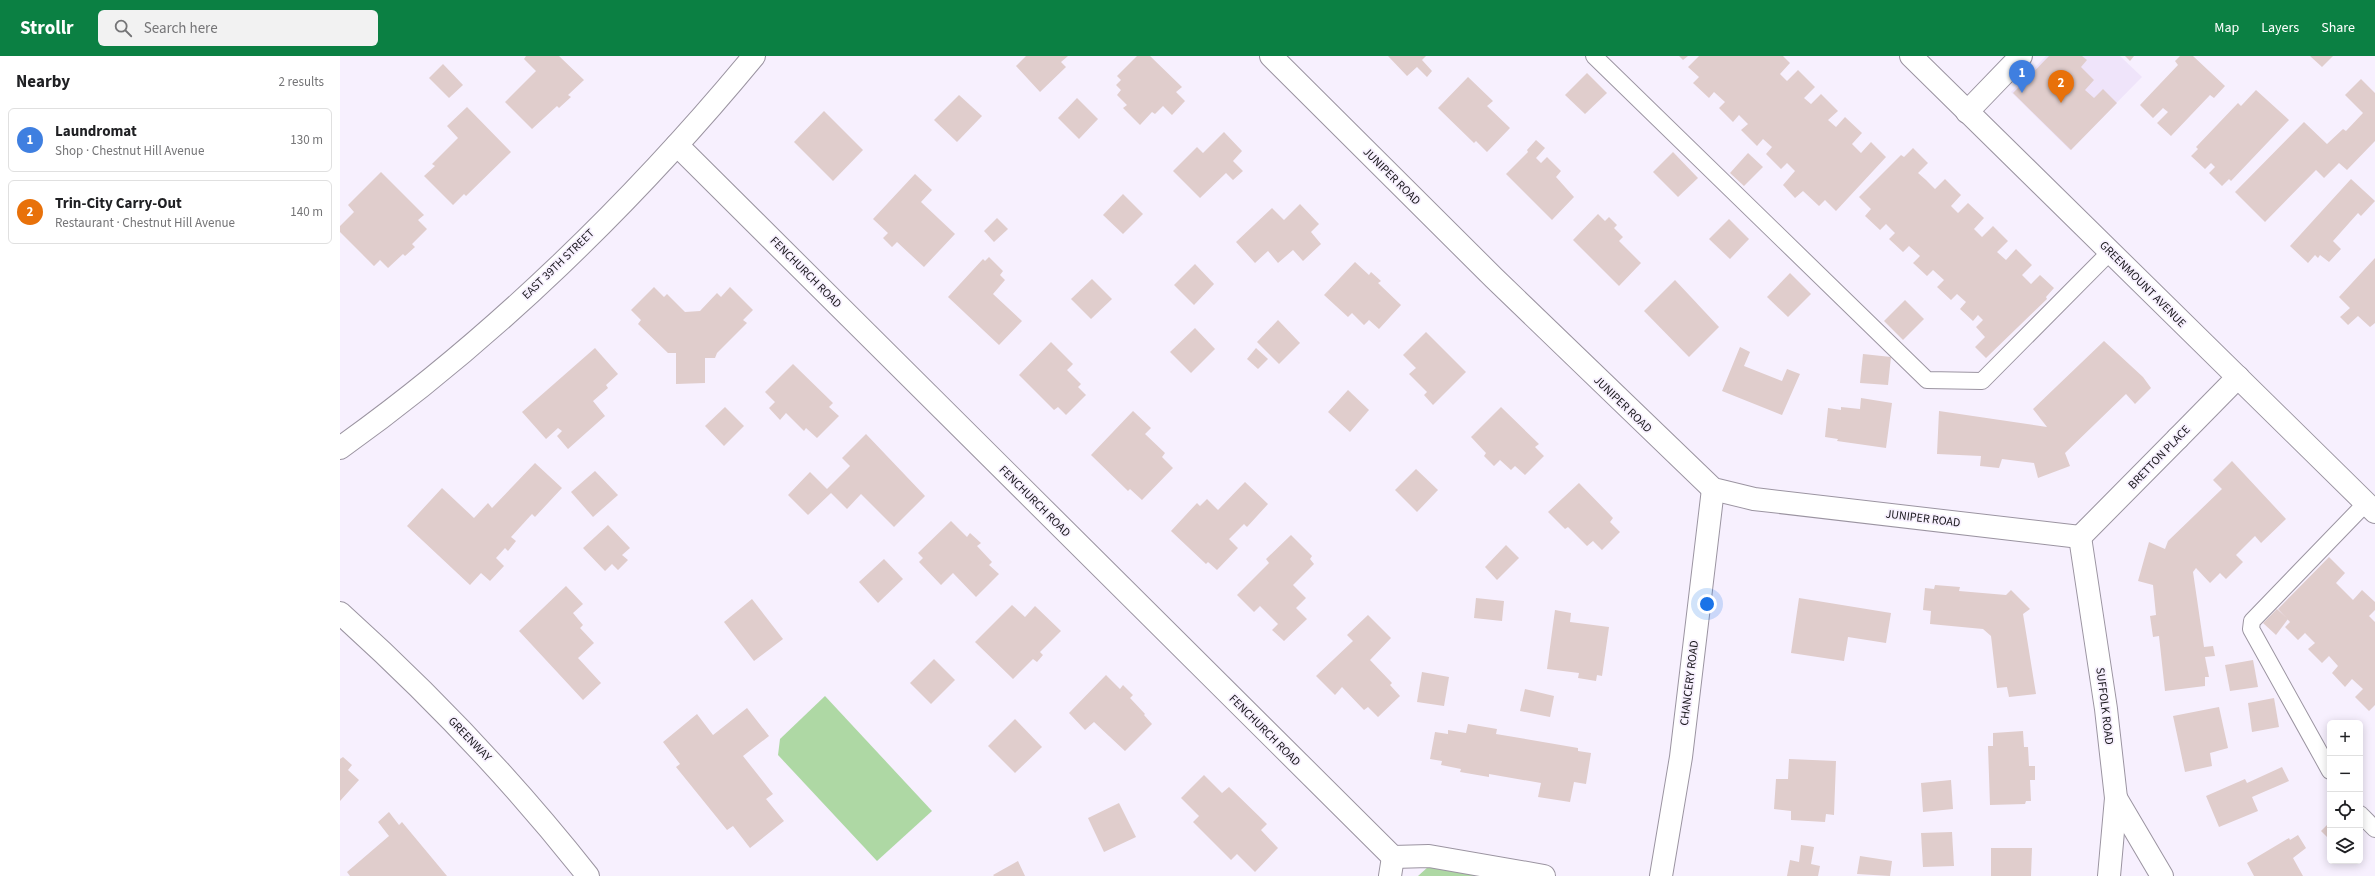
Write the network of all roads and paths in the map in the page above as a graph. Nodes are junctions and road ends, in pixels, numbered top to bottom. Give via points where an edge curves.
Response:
1 (754, 56) edge
2 (1271, 56) edge
3 (1594, 56) edge
4 (1911, 56) edge
5 (2022, 56) edge
6 (1967, 112) junction
7 (677, 145) junction
8 (2110, 252) junction
9 (2238, 377) junction
10 (340, 448) edge
11 (1713, 489) junction
12 (2370, 508) edge
13 (2080, 537) junction
14 (340, 613) edge
15 (2327, 766) edge
16 (2116, 798) junction
17 (2363, 817) edge
18 (2375, 829) edge
19 (1392, 867) edge
20 (588, 876) edge
21 (1544, 876) edge
22 (1661, 876) edge
23 (2109, 876) edge
24 (2162, 876) edge

1 - 7 street, EAST 39TH STREET
2 - 11 street, JUNIPER ROAD
3 - 8 lane via 1927,380 1982,381
4 - 6 street, GREENMOUNT AVENUE
5 - 6 street
6 - 8 street, GREENMOUNT AVENUE
7 - 10 street, EAST 39TH STREET via 513,308 428,380
7 - 19 street, FENCHURCH ROAD
8 - 9 street, GREENMOUNT AVENUE
9 - 12 street, GREENMOUNT AVENUE
9 - 13 street, BRETTON PLACE
11 - 13 street, JUNIPER ROAD via 1754,499
11 - 22 street, CHANCERY ROAD via 1681,757
12 - 15 lane via 2252,621 2252,629
13 - 16 street, SUFFOLK ROAD via 2106,710
14 - 20 street, GREENWAY via 446,713 499,768
16 - 23 street, SUFFOLK ROAD
16 - 24 street
17 - 18 lane
19 - 21 street via 1429,856

